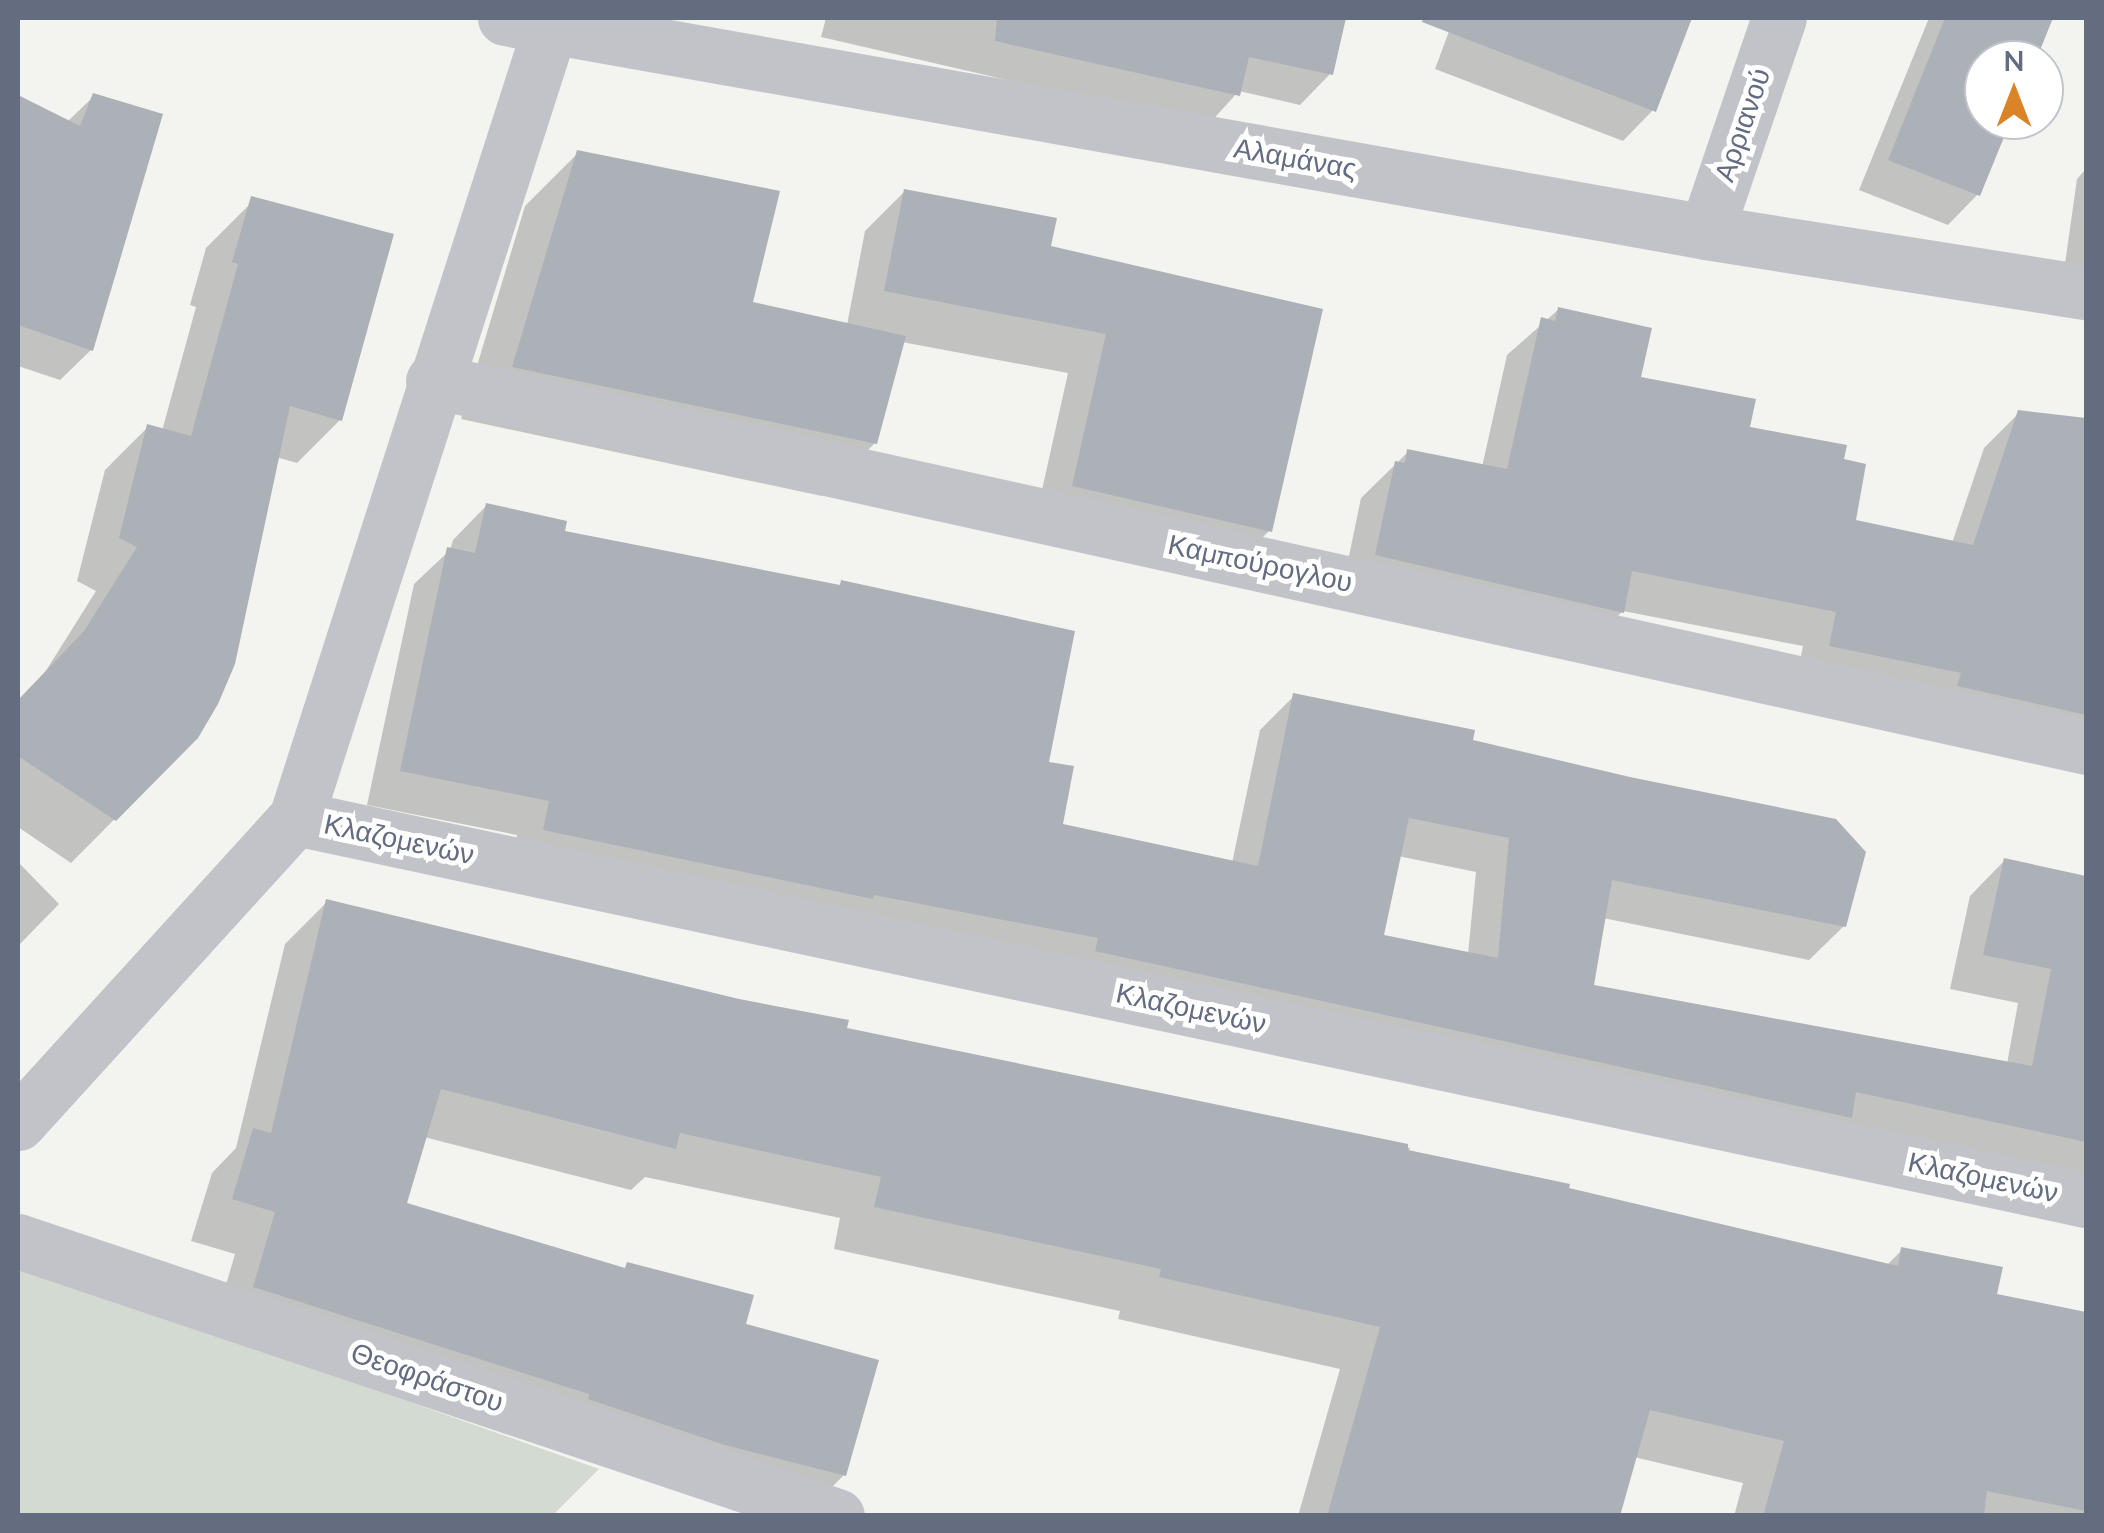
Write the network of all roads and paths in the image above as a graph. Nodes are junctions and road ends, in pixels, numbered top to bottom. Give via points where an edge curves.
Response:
1 (1779, 18) edge
2 (536, 21) edge
3 (1706, 232) junction
4 (2086, 292) edge
5 (433, 381) junction
6 (2086, 747) edge
7 (296, 818) junction
8 (18, 1122) edge
9 (2086, 1200) edge
10 (18, 1241) edge
11 (837, 1516) edge

1 - 3 street, Αρριανού
2 - 3 street, Αλαμάνας
2 - 5 street
3 - 4 street, Αλαμάνας
5 - 6 street, Καμπούρογλου
5 - 7 street
7 - 8 street
7 - 9 street, Κλαζομενών
10 - 11 street, Θεοφράστου

